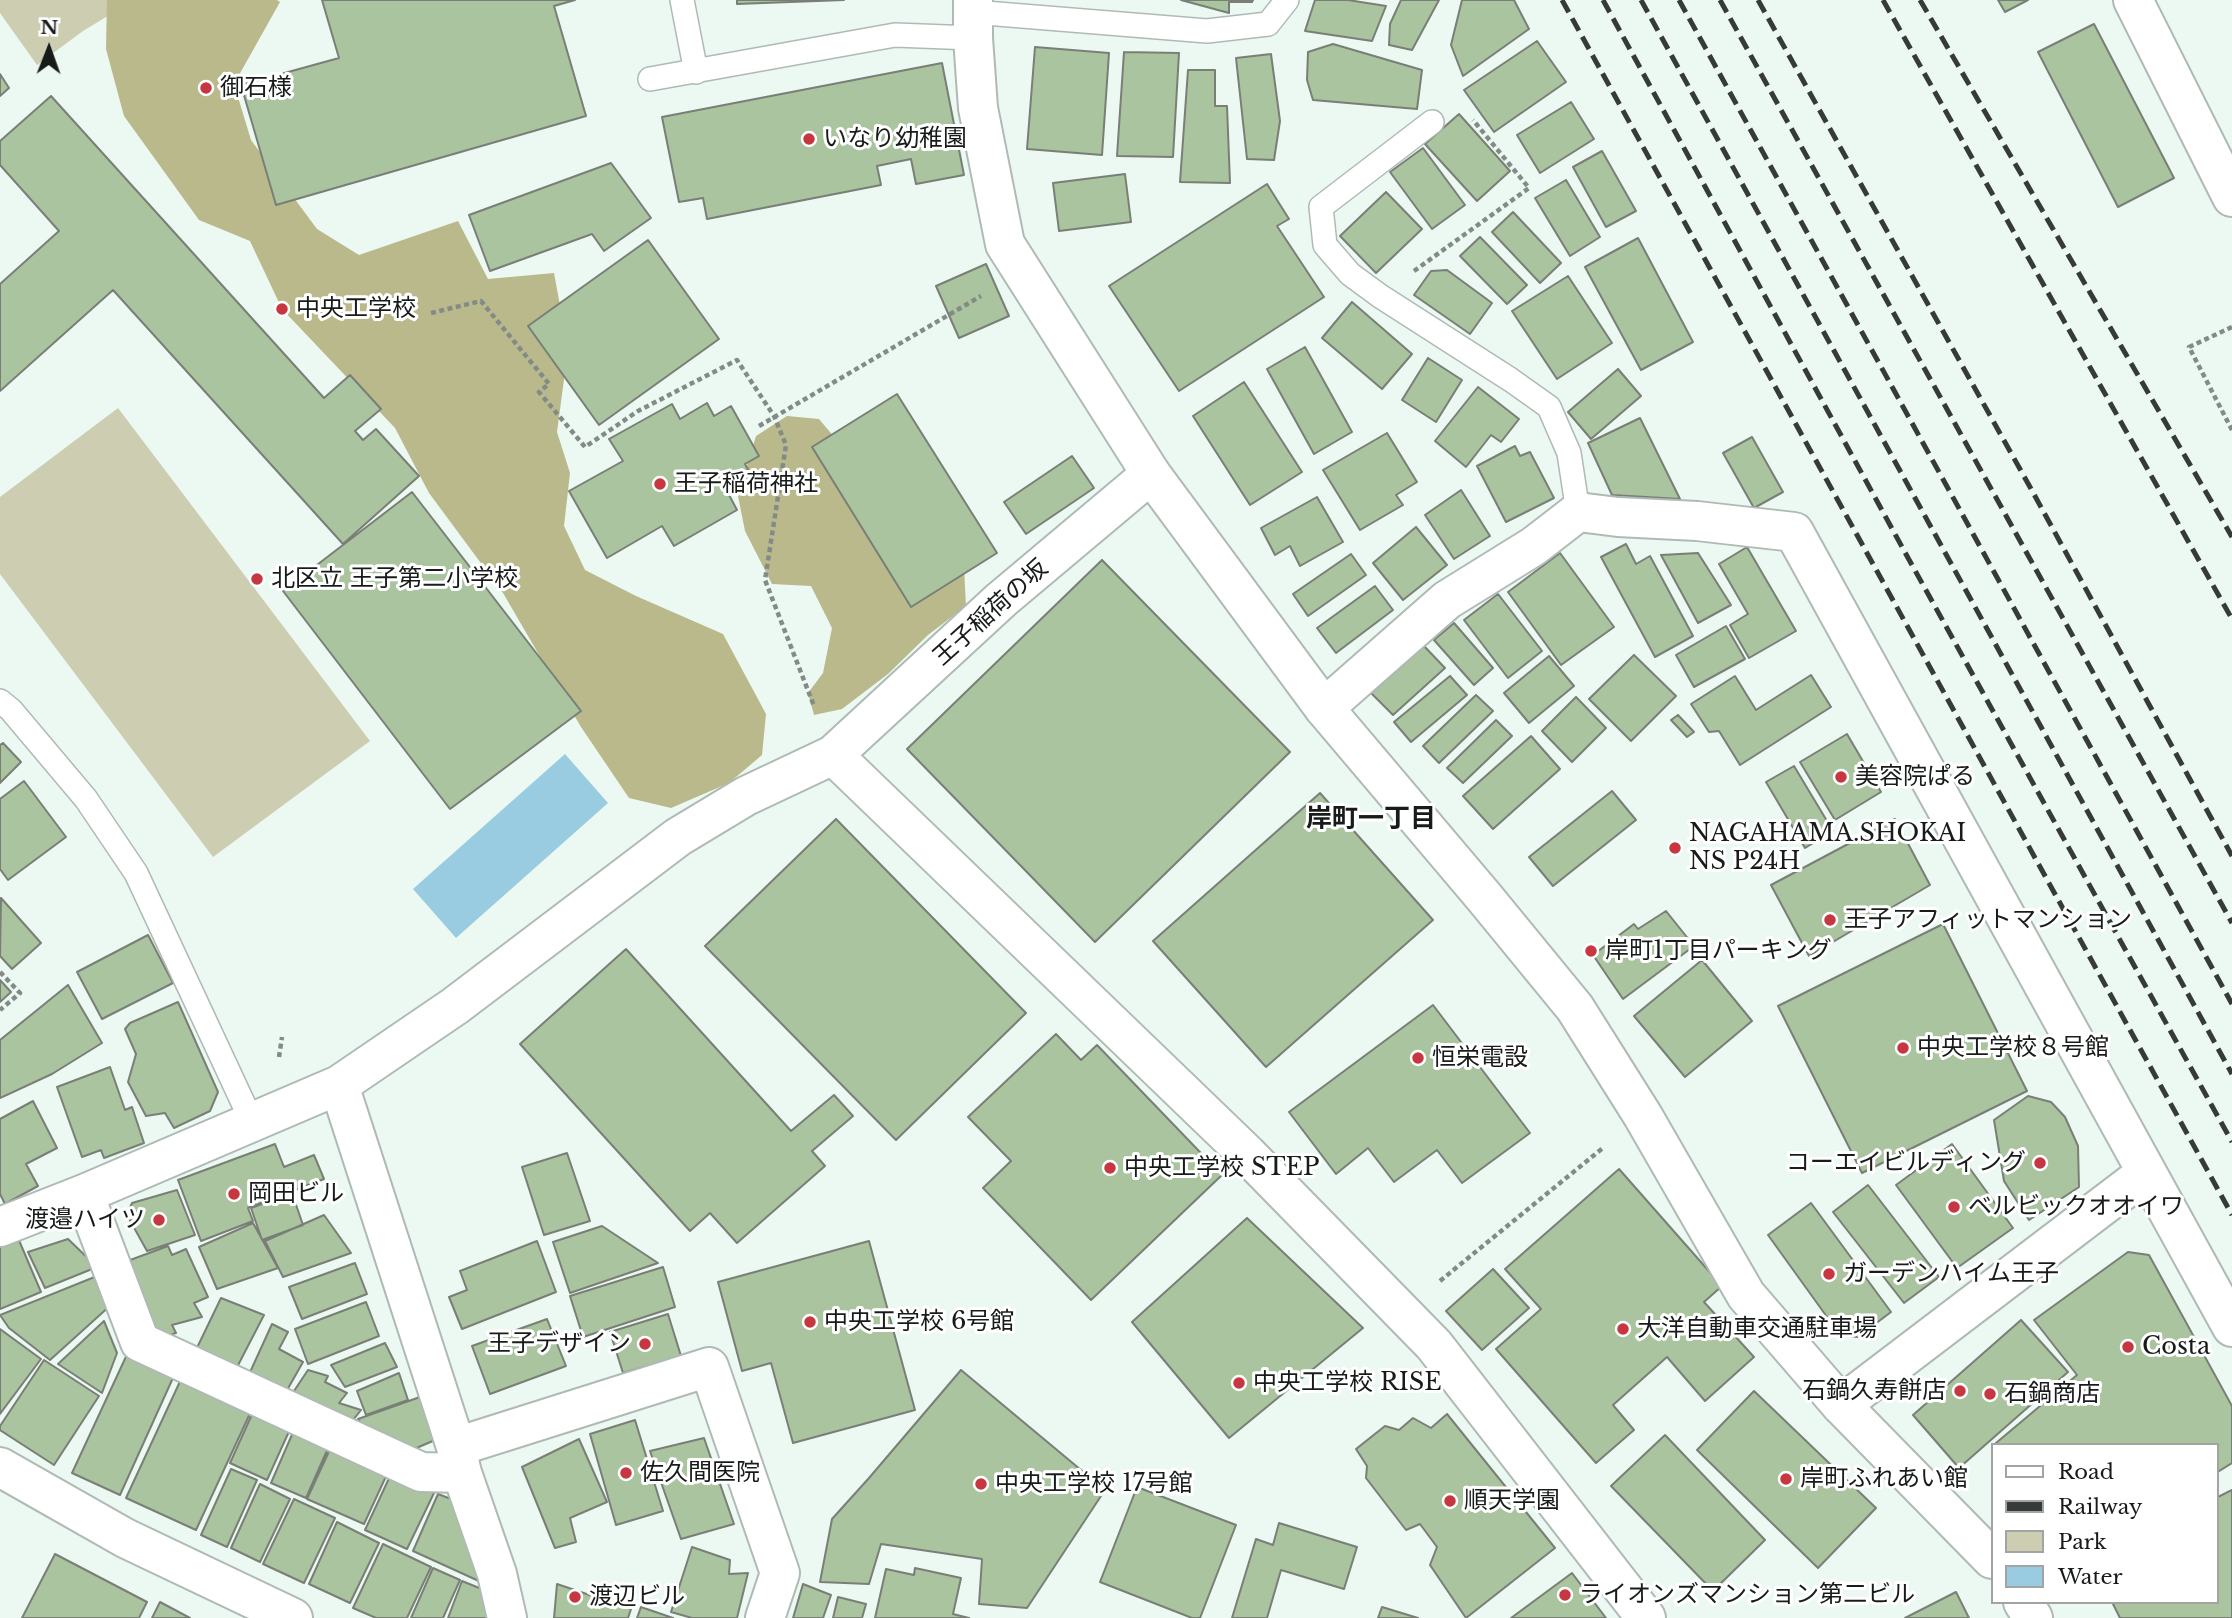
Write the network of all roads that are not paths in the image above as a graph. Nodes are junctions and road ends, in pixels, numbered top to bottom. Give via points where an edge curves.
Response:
1 (682, 0) edge
2 (1287, 0) edge
3 (2133, 0) edge
4 (973, 17) edge
5 (695, 72) junction
6 (650, 79) dead end
7 (1432, 122) dead end
8 (2232, 197) edge
9 (1151, 474) junction
10 (1578, 512) junction
11 (0, 701) edge
12 (1324, 709) junction
13 (833, 755) junction
14 (339, 1085) junction
15 (252, 1122) junction
16 (2146, 1173) junction
17 (84, 1194) junction
18 (0, 1227) edge
19 (2232, 1327) edge
20 (1842, 1405) junction
21 (459, 1460) junction
22 (0, 1466) edge
23 (1990, 1557) edge
24 (293, 1618) edge
25 (508, 1618) edge
26 (765, 1618) edge
27 (1646, 1618) edge

1 - 5 lane
2 - 4 lane via 1268,24 1207,31
3 - 8 street
4 - 5 lane
4 - 9 street via 978,108 1005,244
5 - 6 lane
7 - 10 lane via 1321,207 1325,245 1350,274 1380,296 1549,407 1569,453
9 - 12 street
9 - 13 street, 王子稲荷の坂 via 1001,600
10 - 12 street via 1534,546 1447,600
10 - 16 street via 1794,532
11 - 15 lane via 86,799 136,873
12 - 20 street via 1575,1008 1746,1295
13 - 14 street, 王子稲荷の坂 via 746,796 678,837 455,1006
13 - 27 street via 1247,1154 1434,1345
14 - 15 street, 王子稲荷の坂
14 - 21 street
15 - 17 street, 王子稲荷の坂
16 - 19 street
16 - 20 street
17 - 18 street, 王子稲荷の坂
17 - 21 street via 140,1342 421,1472
20 - 23 street
21 - 25 street
21 - 26 street via 709,1367 780,1573
22 - 24 street via 125,1538

